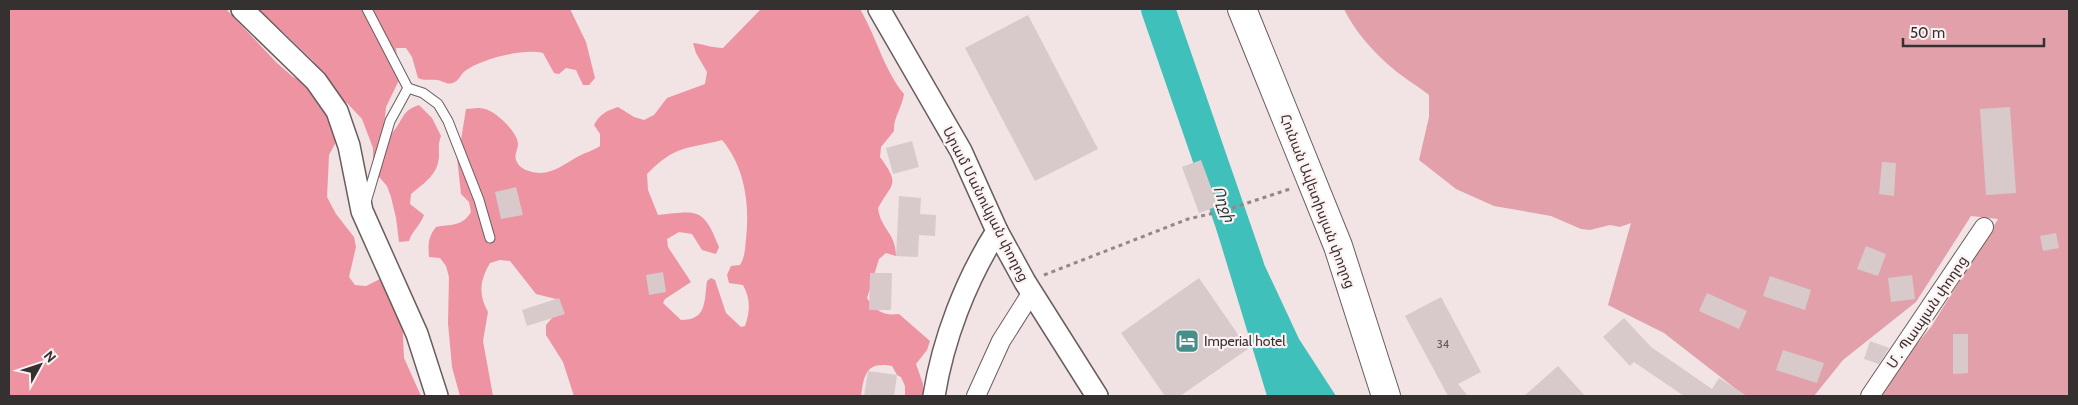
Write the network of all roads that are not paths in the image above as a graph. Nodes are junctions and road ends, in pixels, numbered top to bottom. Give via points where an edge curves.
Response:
1 (242, 9) edge
2 (367, 9) edge
3 (879, 9) edge
4 (1242, 9) edge
5 (408, 88) junction
6 (362, 211) junction
7 (1984, 227) dead end
8 (997, 231) junction
9 (490, 238) dead end
10 (1029, 287) junction
11 (438, 396) edge
12 (934, 396) edge
13 (976, 396) edge
14 (1097, 396) edge
15 (1386, 396) edge
16 (1870, 396) edge

1 - 6 street via 316,82 337,111
2 - 5 lane
3 - 8 street, Արամ Մանուկյան փողոց via 961,151
4 - 15 highway, Հունան Ավետիսյան փողոց via 1338,246
5 - 6 lane via 390,121
5 - 9 lane via 438,104 448,121
6 - 11 street via 417,334
7 - 16 street, Մ․ Պապյան փողոց
8 - 10 street, Արամ Մանուկյան փողոց
8 - 12 street via 980,258 963,297
10 - 13 street
10 - 14 street, Արամ Մանուկյան փողոց

